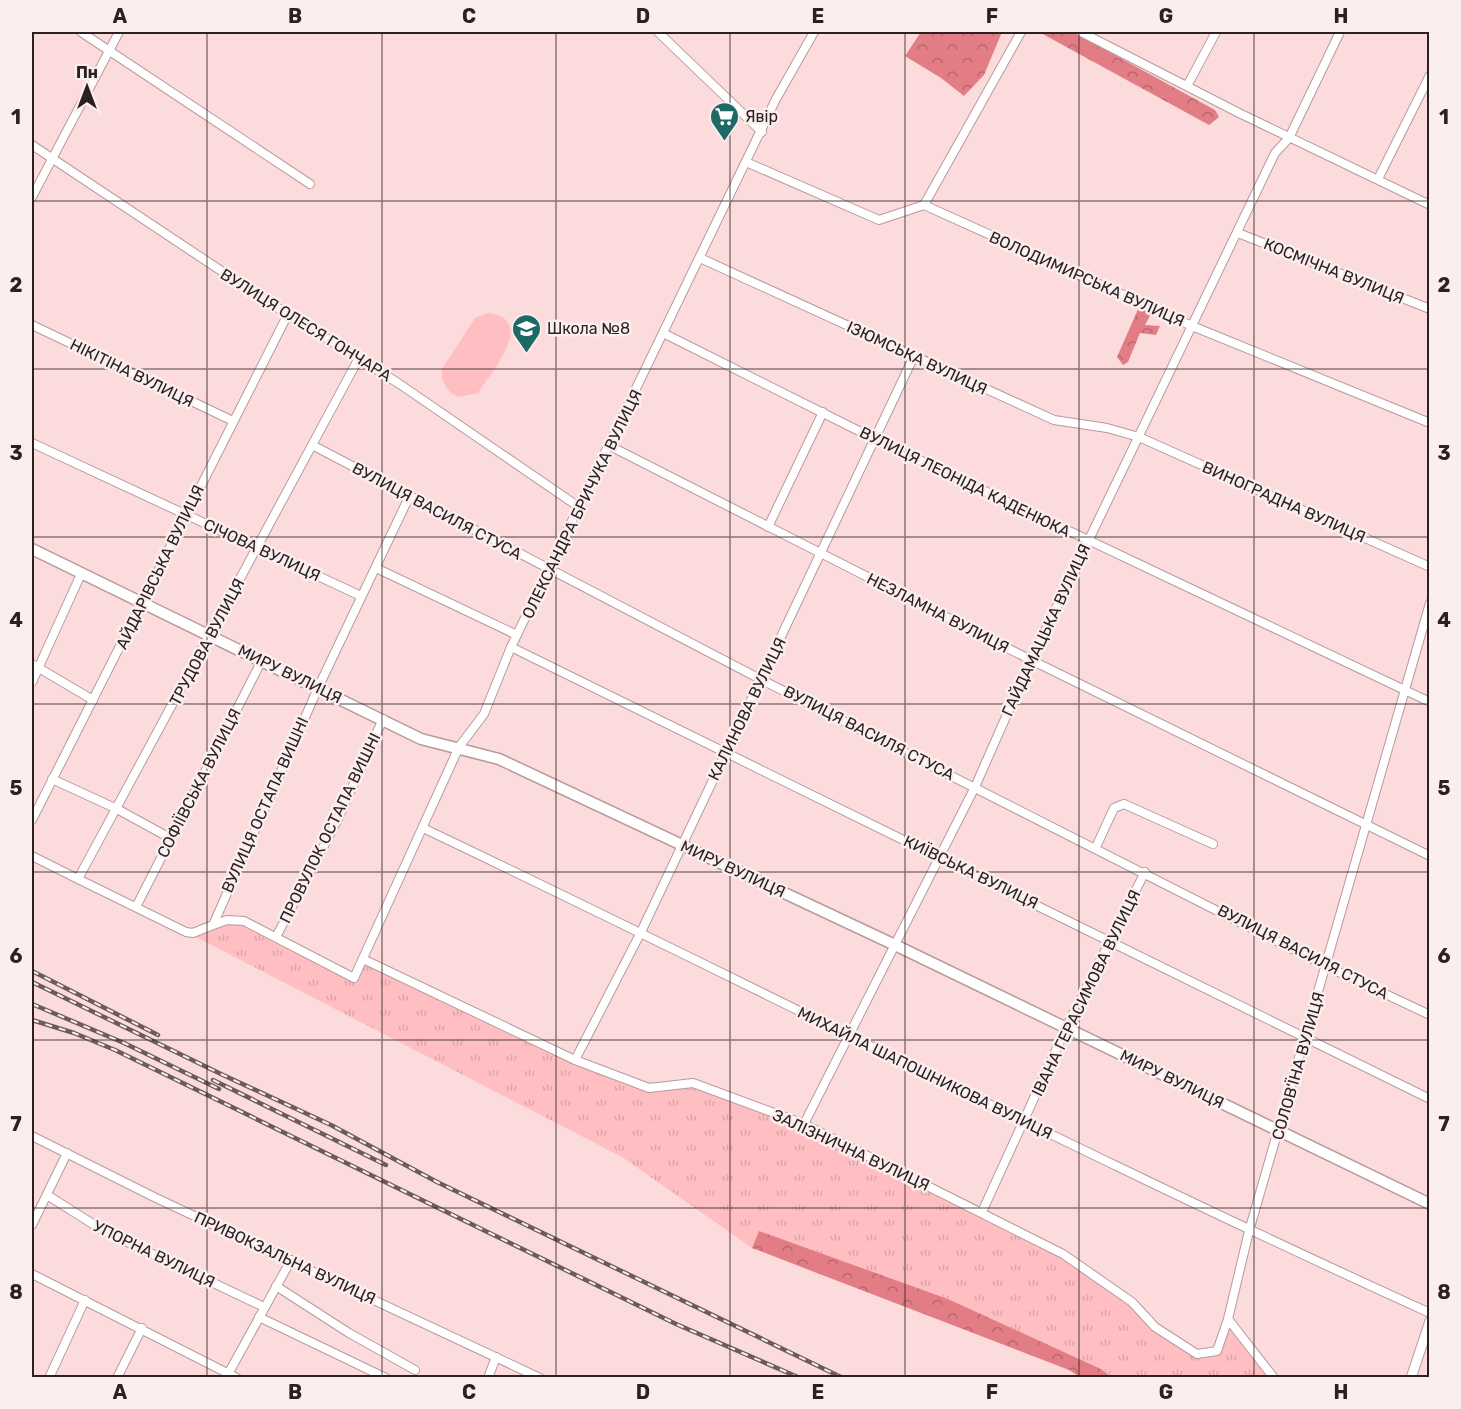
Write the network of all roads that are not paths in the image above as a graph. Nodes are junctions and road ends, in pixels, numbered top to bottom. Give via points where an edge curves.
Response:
1 (81, 32) edge
2 (119, 32) edge
3 (658, 32) edge
4 (814, 32) edge
5 (1021, 32) edge
6 (1081, 32) edge
7 (1216, 32) edge
8 (1340, 32) edge
9 (1098, 35) edge
10 (108, 50) junction
11 (1430, 75) edge
12 (1187, 86) junction
13 (762, 132) junction
14 (1289, 138) junction
15 (32, 145) edge
16 (51, 158) junction
17 (746, 162) junction
18 (1378, 179) junction
19 (310, 184) dead end
20 (32, 197) edge
21 (924, 205) junction
22 (1430, 205) edge
23 (1238, 233) junction
24 (700, 258) junction
25 (1430, 309) edge
26 (288, 314) junction
27 (32, 325) edge
28 (1192, 326) junction
29 (664, 334) junction
30 (914, 356) junction
31 (359, 358) junction
32 (823, 412) junction
33 (233, 421) junction
34 (1430, 423) edge
35 (1139, 437) junction
36 (875, 439) junction
37 (32, 443) edge
38 (312, 445) junction
39 (610, 446) junction
40 (409, 497) junction
41 (579, 507) junction
42 (186, 515) junction
43 (768, 527) junction
44 (1087, 541) junction
45 (256, 548) junction
46 (32, 549) edge
47 (822, 554) junction
48 (1430, 567) edge
49 (376, 568) junction
50 (549, 569) junction
51 (81, 574) junction
52 (361, 596) junction
53 (1430, 603) edge
54 (142, 604) junction
55 (517, 635) junction
56 (211, 636) junction
57 (511, 647) junction
58 (262, 660) junction
59 (1031, 660) junction
60 (35, 666) edge
61 (762, 680) junction
62 (32, 682) edge
63 (318, 688) junction
64 (1404, 690) junction
65 (93, 700) junction
66 (1430, 702) edge
67 (383, 720) junction
68 (459, 747) junction
69 (726, 752) junction
70 (52, 779) junction
71 (975, 787) junction
72 (117, 809) junction
73 (32, 820) edge
74 (1366, 824) junction
75 (423, 828) junction
76 (170, 838) junction
77 (1213, 844) dead end
78 (683, 845) junction
79 (1096, 848) junction
80 (32, 856) edge
81 (1430, 856) edge
82 (940, 857) junction
83 (1145, 872) junction
84 (78, 879) junction
85 (136, 907) junction
86 (213, 926) junction
87 (641, 932) junction
88 (276, 937) junction
89 (1110, 940) junction
90 (895, 945) junction
91 (363, 959) junction
92 (1326, 966) junction
93 (1430, 1015) edge
94 (1065, 1028) junction
95 (848, 1035) junction
96 (1306, 1039) junction
97 (575, 1060) junction
98 (1430, 1099) edge
99 (1024, 1123) junction
100 (804, 1124) junction
101 (1280, 1131) junction
102 (32, 1136) edge
103 (67, 1153) junction
104 (46, 1195) junction
105 (1430, 1204) edge
106 (982, 1212) junction
107 (32, 1225) edge
108 (1249, 1231) junction
109 (291, 1260) junction
110 (32, 1274) edge
111 (276, 1286) junction
112 (86, 1300) junction
113 (264, 1307) junction
114 (1430, 1313) edge
115 (259, 1317) junction
116 (1228, 1319) junction
117 (1430, 1321) edge
118 (142, 1328) junction
119 (496, 1356) junction
120 (415, 1370) dead end
121 (227, 1375) edge
122 (49, 1377) edge
123 (117, 1377) edge
124 (237, 1377) edge
125 (386, 1377) edge
126 (488, 1377) edge
127 (540, 1377) edge
128 (1274, 1377) edge
129 (1411, 1377) edge

1 - 10 street
2 - 10 street
3 - 13 street
4 - 13 street, ОЛЕКСАНДРА БРИЧУКА ВУЛИЦЯ
5 - 21 street
6 - 9 street
7 - 12 street
8 - 14 street, ГАЙДАМАЦЬКА ВУЛИЦЯ
9 - 12 street
10 - 16 street
10 - 19 street
11 - 18 street
12 - 14 street
13 - 17 street, ОЛЕКСАНДРА БРИЧУКА ВУЛИЦЯ
14 - 18 street
14 - 23 street, ГАЙДАМАЦЬКА ВУЛИЦЯ via 1275,153
15 - 16 street, ВУЛИЦЯ ОЛЕСЯ ГОНЧАРА
16 - 20 street
16 - 26 street, ВУЛИЦЯ ОЛЕСЯ ГОНЧАРА
17 - 21 street via 879,220
17 - 24 street, ОЛЕКСАНДРА БРИЧУКА ВУЛИЦЯ
18 - 22 street
21 - 28 street, ВОЛОДИМИРСЬКА ВУЛИЦЯ
23 - 25 street, КОСМІЧНА ВУЛИЦЯ
23 - 28 street, ГАЙДАМАЦЬКА ВУЛИЦЯ
24 - 29 street, ОЛЕКСАНДРА БРИЧУКА ВУЛИЦЯ
24 - 30 street, ІЗЮМСЬКА ВУЛИЦЯ
26 - 31 street, ВУЛИЦЯ ОЛЕСЯ ГОНЧАРА
26 - 33 street, АЙДАРІВСЬКА ВУЛИЦЯ
27 - 33 street, НІКІТІНА ВУЛИЦЯ
28 - 34 street, ВОЛОДИМИРСЬКА ВУЛИЦЯ
28 - 35 street, ГАЙДАМАЦЬКА ВУЛИЦЯ
29 - 32 street, ВУЛИЦЯ ЛЕОНІДА КАДЕНЮКА
29 - 39 street, ОЛЕКСАНДРА БРИЧУКА ВУЛИЦЯ
30 - 35 street, ІЗЮМСЬКА ВУЛИЦЯ via 1062,423 1107,428
30 - 36 street, КАЛИНОВА ВУЛИЦЯ
31 - 38 street, ТРУДОВА ВУЛИЦЯ
31 - 41 street, ВУЛИЦЯ ОЛЕСЯ ГОНЧАРА
32 - 36 street, ВУЛИЦЯ ЛЕОНІДА КАДЕНЮКА
32 - 43 street
33 - 42 street, АЙДАРІВСЬКА ВУЛИЦЯ
35 - 44 street, ГАЙДАМАЦЬКА ВУЛИЦЯ
35 - 48 street, ВИНОГРАДНА ВУЛИЦЯ
36 - 44 street, ВУЛИЦЯ ЛЕОНІДА КАДЕНЮКА
36 - 47 street, КАЛИНОВА ВУЛИЦЯ
37 - 42 street, СІЧОВА ВУЛИЦЯ
38 - 40 street, ВУЛИЦЯ ВАСИЛЯ СТУСА
38 - 45 street, ТРУДОВА ВУЛИЦЯ
39 - 41 street, ОЛЕКСАНДРА БРИЧУКА ВУЛИЦЯ
39 - 43 street, НЕЗЛАМНА ВУЛИЦЯ
40 - 49 street, ВУЛИЦЯ ОСТАПА ВИШНІ
40 - 50 street, ВУЛИЦЯ ВАСИЛЯ СТУСА
41 - 50 street, ОЛЕКСАНДРА БРИЧУКА ВУЛИЦЯ
42 - 45 street, СІЧОВА ВУЛИЦЯ
42 - 54 street, АЙДАРІВСЬКА ВУЛИЦЯ
43 - 47 street, НЕЗЛАМНА ВУЛИЦЯ
44 - 59 street, ГАЙДАМАЦЬКА ВУЛИЦЯ
44 - 64 street, ВУЛИЦЯ ЛЕОНІДА КАДЕНЮКА
45 - 52 street, СІЧОВА ВУЛИЦЯ
45 - 56 street, ТРУДОВА ВУЛИЦЯ
46 - 51 main road, МИРУ ВУЛИЦЯ
47 - 59 street, НЕЗЛАМНА ВУЛИЦЯ
47 - 61 street, КАЛИНОВА ВУЛИЦЯ
49 - 52 street, ВУЛИЦЯ ОСТАПА ВИШНІ
49 - 55 street
50 - 55 street, ОЛЕКСАНДРА БРИЧУКА ВУЛИЦЯ
50 - 61 street, ВУЛИЦЯ ВАСИЛЯ СТУСА
51 - 54 main road, МИРУ ВУЛИЦЯ
51 - 60 street
52 - 63 street, ВУЛИЦЯ ОСТАПА ВИШНІ
53 - 64 street, СОЛОВ'ЇНА ВУЛИЦЯ
54 - 56 main road, МИРУ ВУЛИЦЯ
54 - 65 street, АЙДАРІВСЬКА ВУЛИЦЯ
55 - 57 street, ОЛЕКСАНДРА БРИЧУКА ВУЛИЦЯ
56 - 58 main road, МИРУ ВУЛИЦЯ
56 - 72 street, ТРУДОВА ВУЛИЦЯ
57 - 68 street, ОЛЕКСАНДРА БРИЧУКА ВУЛИЦЯ via 484,714
57 - 69 street, КИЇВСЬКА ВУЛИЦЯ
58 - 63 main road, МИРУ ВУЛИЦЯ
58 - 76 street, СОФІЇВСЬКА ВУЛИЦЯ
59 - 71 street, ГАЙДАМАЦЬКА ВУЛИЦЯ
59 - 74 street, НЕЗЛАМНА ВУЛИЦЯ
60 - 62 street
60 - 65 street
61 - 69 street, КАЛИНОВА ВУЛИЦЯ
61 - 71 street, ВУЛИЦЯ ВАСИЛЯ СТУСА
63 - 67 main road, МИРУ ВУЛИЦЯ
63 - 86 street, ВУЛИЦЯ ОСТАПА ВИШНІ
64 - 66 street, ВУЛИЦЯ ЛЕОНІДА КАДЕНЮКА
64 - 74 street, СОЛОВ'ЇНА ВУЛИЦЯ
65 - 70 street, АЙДАРІВСЬКА ВУЛИЦЯ
67 - 68 main road, МИРУ ВУЛИЦЯ via 421,739
67 - 88 street, ПРОВУЛОК ОСТАПА ВИШНІ via 337,821
68 - 75 street, ОЛЕКСАНДРА БРИЧУКА ВУЛИЦЯ
68 - 78 main road, МИРУ ВУЛИЦЯ via 499,759
69 - 78 street, КАЛИНОВА ВУЛИЦЯ
69 - 82 street, КИЇВСЬКА ВУЛИЦЯ
70 - 72 street
70 - 73 street, АЙДАРІВСЬКА ВУЛИЦЯ
71 - 79 street, ВУЛИЦЯ ВАСИЛЯ СТУСА
71 - 82 street, ГАЙДАМАЦЬКА ВУЛИЦЯ
72 - 76 street
72 - 84 street, ТРУДОВА ВУЛИЦЯ
74 - 81 street, НЕЗЛАМНА ВУЛИЦЯ
74 - 92 street, СОЛОВ'ЇНА ВУЛИЦЯ
75 - 87 street, МИХАЙЛА ШАПОШНИКОВА ВУЛИЦЯ
75 - 91 street, ОЛЕКСАНДРА БРИЧУКА ВУЛИЦЯ
76 - 85 street, СОФІЇВСЬКА ВУЛИЦЯ
77 - 79 street via 1124,804 1114,808
78 - 87 street, КАЛИНОВА ВУЛИЦЯ
78 - 90 main road, МИРУ ВУЛИЦЯ
79 - 83 street, ВУЛИЦЯ ВАСИЛЯ СТУСА
80 - 84 street
82 - 89 street, КИЇВСЬКА ВУЛИЦЯ
82 - 90 street, ГАЙДАМАЦЬКА ВУЛИЦЯ
83 - 89 street, ІВАНА ГЕРАСИМОВА ВУЛИЦЯ
83 - 92 street, ВУЛИЦЯ ВАСИЛЯ СТУСА
84 - 85 street
85 - 86 street via 186,932
86 - 88 street via 227,920 244,921
87 - 95 street, МИХАЙЛА ШАПОШНИКОВА ВУЛИЦЯ
87 - 97 street, КАЛИНОВА ВУЛИЦЯ
88 - 91 street, ОЛЕКСАНДРА БРИЧУКА ВУЛИЦЯ via 354,978
89 - 94 street, ІВАНА ГЕРАСИМОВА ВУЛИЦЯ
89 - 96 street, КИЇВСЬКА ВУЛИЦЯ
90 - 94 main road, МИРУ ВУЛИЦЯ
90 - 95 street, ГАЙДАМАЦЬКА ВУЛИЦЯ
91 - 97 street, ЗАЛІЗНИЧНА ВУЛИЦЯ
92 - 93 street, ВУЛИЦЯ ВАСИЛЯ СТУСА
92 - 96 street, СОЛОВ'ЇНА ВУЛИЦЯ
94 - 99 street, ІВАНА ГЕРАСИМОВА ВУЛИЦЯ
94 - 101 main road, МИРУ ВУЛИЦЯ
95 - 99 street, МИХАЙЛА ШАПОШНИКОВА ВУЛИЦЯ
95 - 100 street, ГАЙДАМАЦЬКА ВУЛИЦЯ
96 - 98 street, КИЇВСЬКА ВУЛИЦЯ
96 - 101 street, СОЛОВ'ЇНА ВУЛИЦЯ
97 - 100 street, ЗАЛІЗНИЧНА ВУЛИЦЯ via 650,1088 693,1083
99 - 106 street, ІВАНА ГЕРАСИМОВА ВУЛИЦЯ
99 - 108 street, МИХАЙЛА ШАПОШНИКОВА ВУЛИЦЯ
100 - 106 street, ЗАЛІЗНИЧНА ВУЛИЦЯ
101 - 105 main road, МИРУ ВУЛИЦЯ
101 - 108 street, СОЛОВ'ЇНА ВУЛИЦЯ
102 - 103 street, ПРИВОКЗАЛЬНА ВУЛИЦЯ
103 - 104 street
103 - 109 street, ПРИВОКЗАЛЬНА ВУЛИЦЯ
104 - 107 street
104 - 113 street, УПОРНА ВУЛИЦЯ via 104,1232
106 - 116 street, ЗАЛІЗНИЧНА ВУЛИЦЯ via 1063,1254 1132,1302 1155,1327 1197,1354 1217,1351
108 - 114 street, МИХАЙЛА ШАПОШНИКОВА ВУЛИЦЯ
108 - 116 street, СОЛОВ'ЇНА ВУЛИЦЯ
109 - 111 street
109 - 119 street, ПРИВОКЗАЛЬНА ВУЛИЦЯ
110 - 112 street
111 - 113 street
111 - 120 street
112 - 118 street
112 - 122 street
113 - 115 street
115 - 121 street
115 - 125 street
116 - 128 street
117 - 129 street
118 - 121 street
118 - 123 street
119 - 126 street
119 - 127 street, ПРИВОКЗАЛЬНА ВУЛИЦЯ
121 - 124 street

